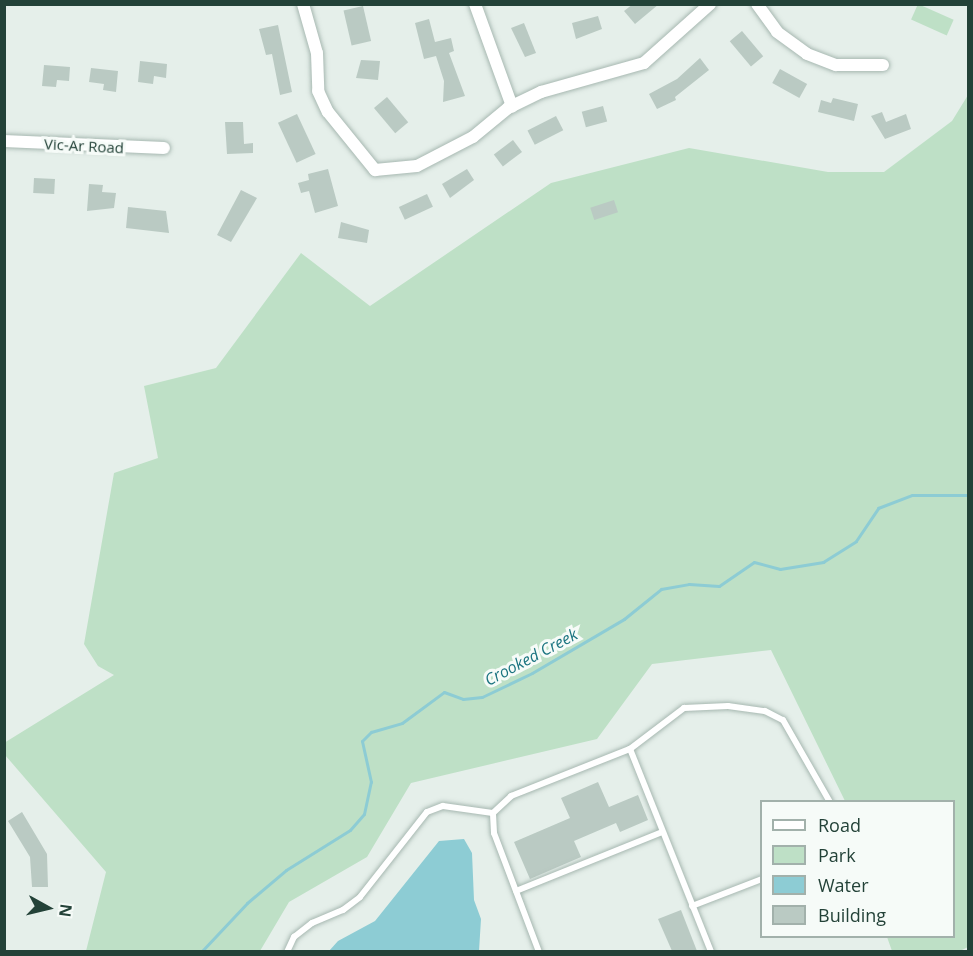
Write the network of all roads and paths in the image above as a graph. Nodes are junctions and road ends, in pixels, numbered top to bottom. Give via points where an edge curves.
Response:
1 (303, 4) edge
2 (474, 4) edge
3 (710, 4) edge
4 (757, 4) edge
5 (883, 65) dead end
6 (512, 106) junction
7 (4, 141) edge
8 (164, 148) dead end
9 (630, 750) junction
10 (829, 800) edge
11 (493, 813) junction
12 (662, 832) junction
13 (760, 880) edge
14 (516, 891) junction
15 (692, 906) junction
16 (287, 951) edge
17 (539, 951) edge
18 (711, 951) edge

1 - 6 street via 316,53 318,91 328,112 375,170 417,166 433,160 473,137
2 - 6 street
3 - 6 street via 644,63 565,83
4 - 5 street via 777,32 807,54 836,65
7 - 8 street, Vic-Ar Road
9 - 10 lane via 684,708 728,706 765,711 783,720
9 - 11 lane via 511,796
9 - 12 lane
11 - 14 lane via 494,833
11 - 16 lane via 443,806 427,812 360,897 343,910 312,923 294,937
12 - 14 lane
12 - 15 lane
13 - 15 lane
14 - 17 lane
15 - 18 lane

